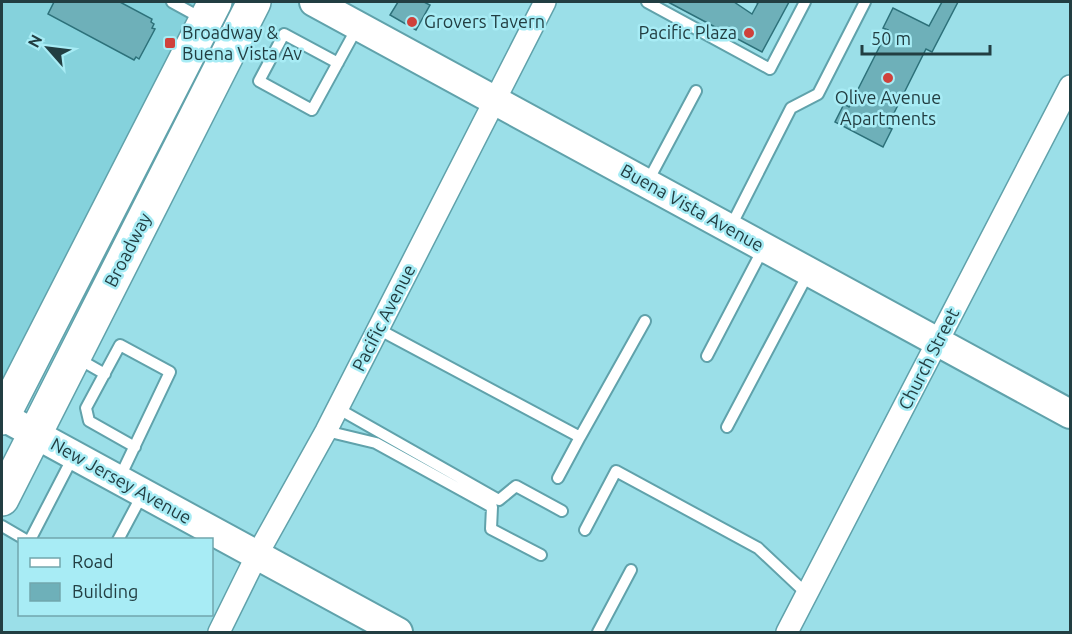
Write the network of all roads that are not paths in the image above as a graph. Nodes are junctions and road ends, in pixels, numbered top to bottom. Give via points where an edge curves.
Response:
1 (172, 2) edge
2 (254, 2) edge
3 (314, 2) edge
4 (545, 2) edge
5 (647, 2) edge
6 (805, 2) edge
7 (865, 2) edge
8 (211, 11) edge
9 (358, 26) junction
10 (338, 63) junction
11 (1071, 86) edge
12 (696, 91) dead end
13 (495, 100) junction
14 (647, 183) junction
15 (730, 228) junction
16 (764, 247) junction
17 (809, 271) junction
18 (645, 321) dead end
19 (378, 329) junction
20 (938, 342) junction
21 (74, 356) junction
22 (707, 356) dead end
23 (105, 374) junction
24 (337, 408) junction
25 (1071, 414) edge
26 (2, 416) edge
27 (727, 427) dead end
28 (326, 431) junction
29 (35, 434) junction
30 (580, 437) junction
31 (135, 447) junction
32 (74, 455) junction
33 (558, 478) dead end
34 (119, 480) junction
35 (143, 493) junction
36 (2, 499) edge
37 (562, 511) dead end
38 (2, 526) edge
39 (585, 530) dead end
40 (24, 538) edge
41 (29, 538) edge
42 (119, 538) edge
43 (257, 555) junction
44 (541, 555) dead end
45 (631, 570) dead end
46 (807, 594) junction
47 (219, 633) edge
48 (398, 633) edge
49 (598, 633) edge
50 (787, 633) edge

1 - 8 lane
2 - 21 main road, Broadway
3 - 9 street, Buena Vista Avenue
4 - 13 street, Pacific Avenue
5 - 6 lane via 770,69
7 - 15 lane via 818,94 791,108
8 - 26 main road, Broadway
9 - 10 lane
9 - 13 street, Buena Vista Avenue
10 - 10 lane via 312,110 259,81 284,34
11 - 20 street, Church Street
12 - 14 lane
13 - 14 street, Buena Vista Avenue
13 - 19 street, Pacific Avenue
14 - 15 street, Buena Vista Avenue
15 - 16 street, Buena Vista Avenue
16 - 17 street, Buena Vista Avenue
16 - 22 lane
17 - 20 street, Buena Vista Avenue
17 - 27 lane
18 - 30 lane
19 - 24 street, Pacific Avenue
19 - 30 lane
20 - 25 street, Buena Vista Avenue
20 - 46 street, Church Street
21 - 23 lane
21 - 29 main road, Broadway
23 - 31 lane via 86,408 89,421
23 - 31 lane via 120,345 170,372
24 - 28 street, Pacific Avenue
24 - 37 lane via 499,500 516,486
26 - 29 street, New Jersey Avenue
28 - 43 street, Pacific Avenue
28 - 44 lane via 376,443 492,507 491,529
29 - 32 street, New Jersey Avenue
29 - 36 main road, Broadway
30 - 33 lane
31 - 34 lane
32 - 34 street, New Jersey Avenue
32 - 41 lane
34 - 35 street, New Jersey Avenue
35 - 42 lane
35 - 43 street, New Jersey Avenue
38 - 40 lane
39 - 46 lane via 616,471 758,548
43 - 47 street, Pacific Avenue
43 - 48 street, New Jersey Avenue
45 - 49 lane
46 - 50 street, Church Street

